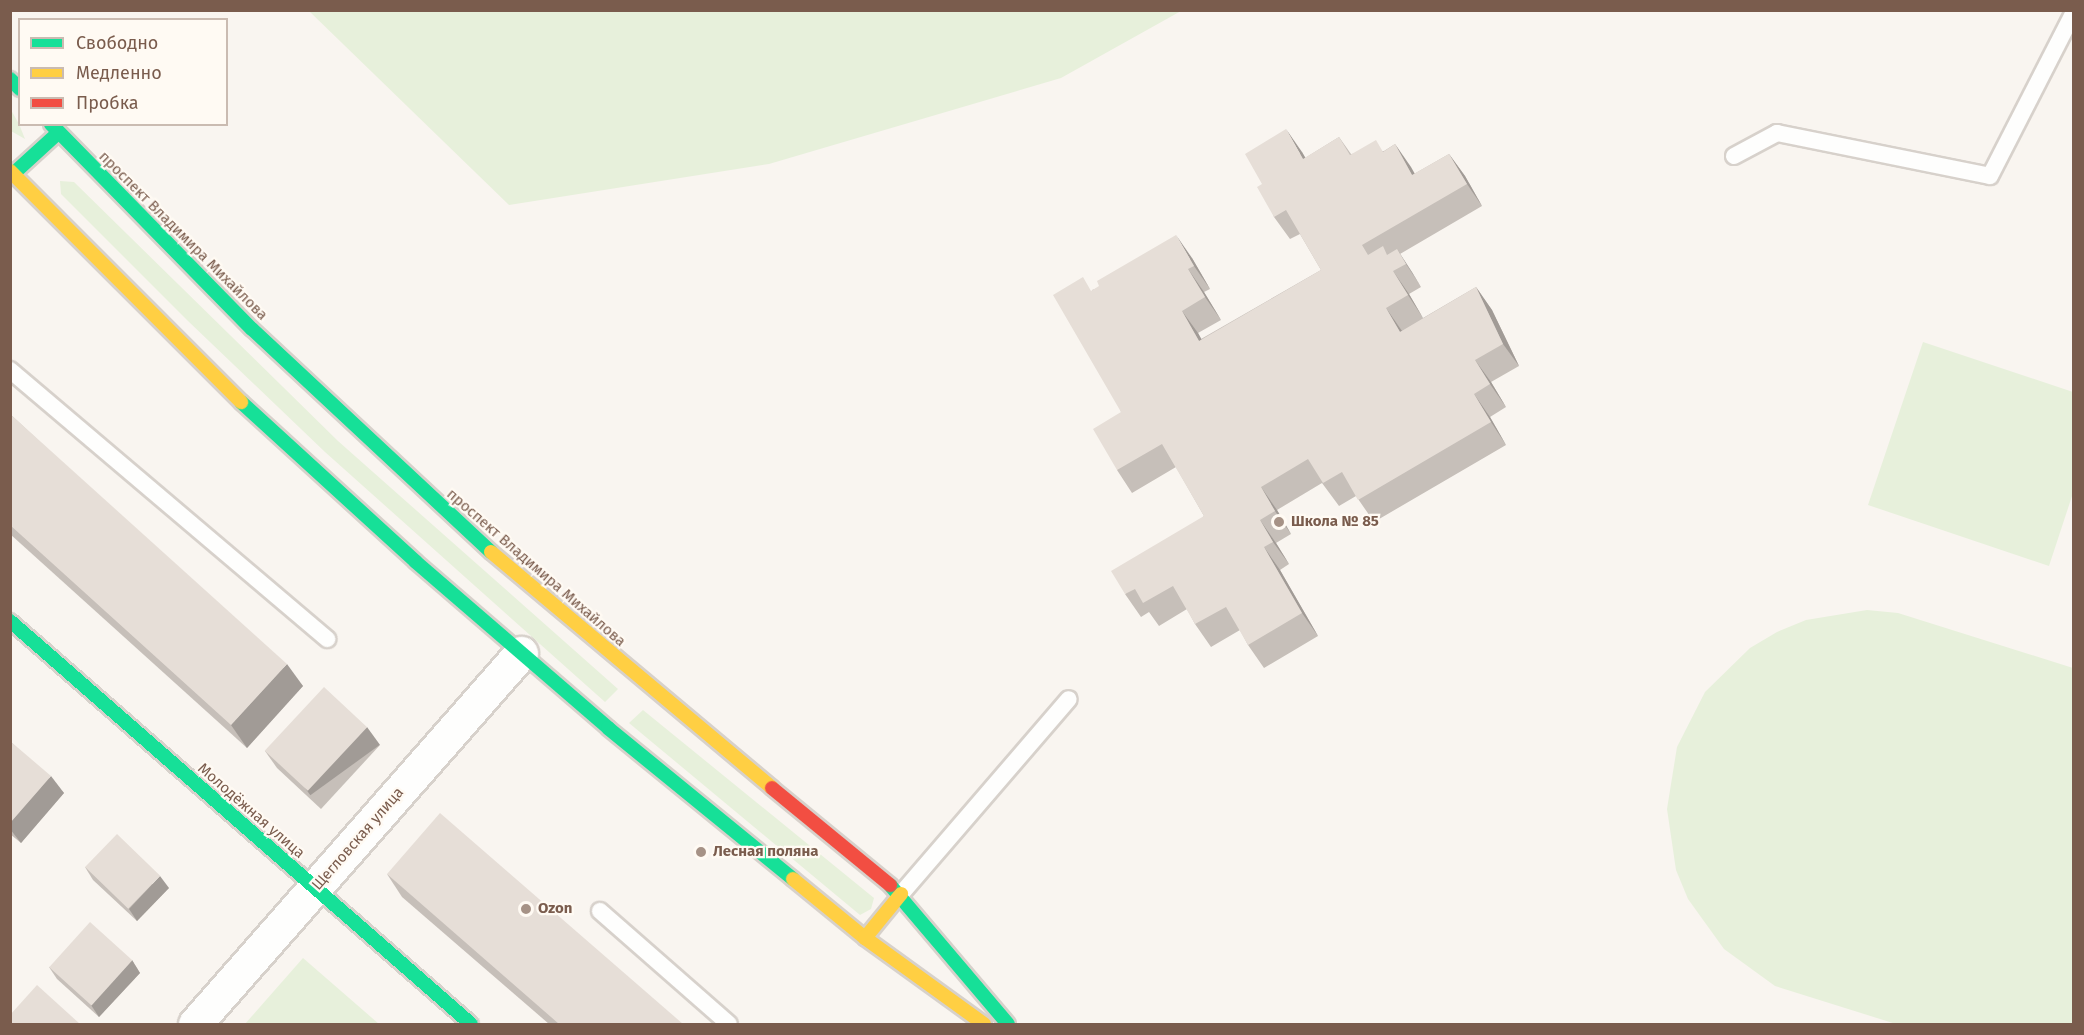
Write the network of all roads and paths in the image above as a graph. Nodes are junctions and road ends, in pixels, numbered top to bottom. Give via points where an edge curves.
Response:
1 (2073, 12) edge
2 (55, 129) edge
3 (1734, 156) dead end
4 (12, 172) edge
5 (10, 370) edge
6 (10, 621) edge
7 (327, 639) dead end
8 (521, 652) junction
9 (1069, 699) dead end
10 (315, 888) junction
11 (901, 894) junction
12 (600, 911) dead end
13 (865, 939) junction
14 (195, 1024) edge
15 (471, 1024) edge
16 (729, 1024) edge
17 (984, 1024) edge
18 (1008, 1024) edge

1 - 3 lane via 1990,176 1777,134
2 - 4 main road
2 - 11 main road, проспект Владимира Михайлова via 269,345 436,504 537,593
4 - 8 main road via 125,291 248,409
5 - 7 lane
6 - 10 main road, Молодёжная улица
8 - 10 street, Щегловская улица
8 - 13 main road
9 - 11 lane
10 - 14 street, Щегловская улица
10 - 15 main road, Молодёжная улица
11 - 13 main road
11 - 18 main road, проспект Владимира Михайлова
12 - 16 lane
13 - 17 main road

